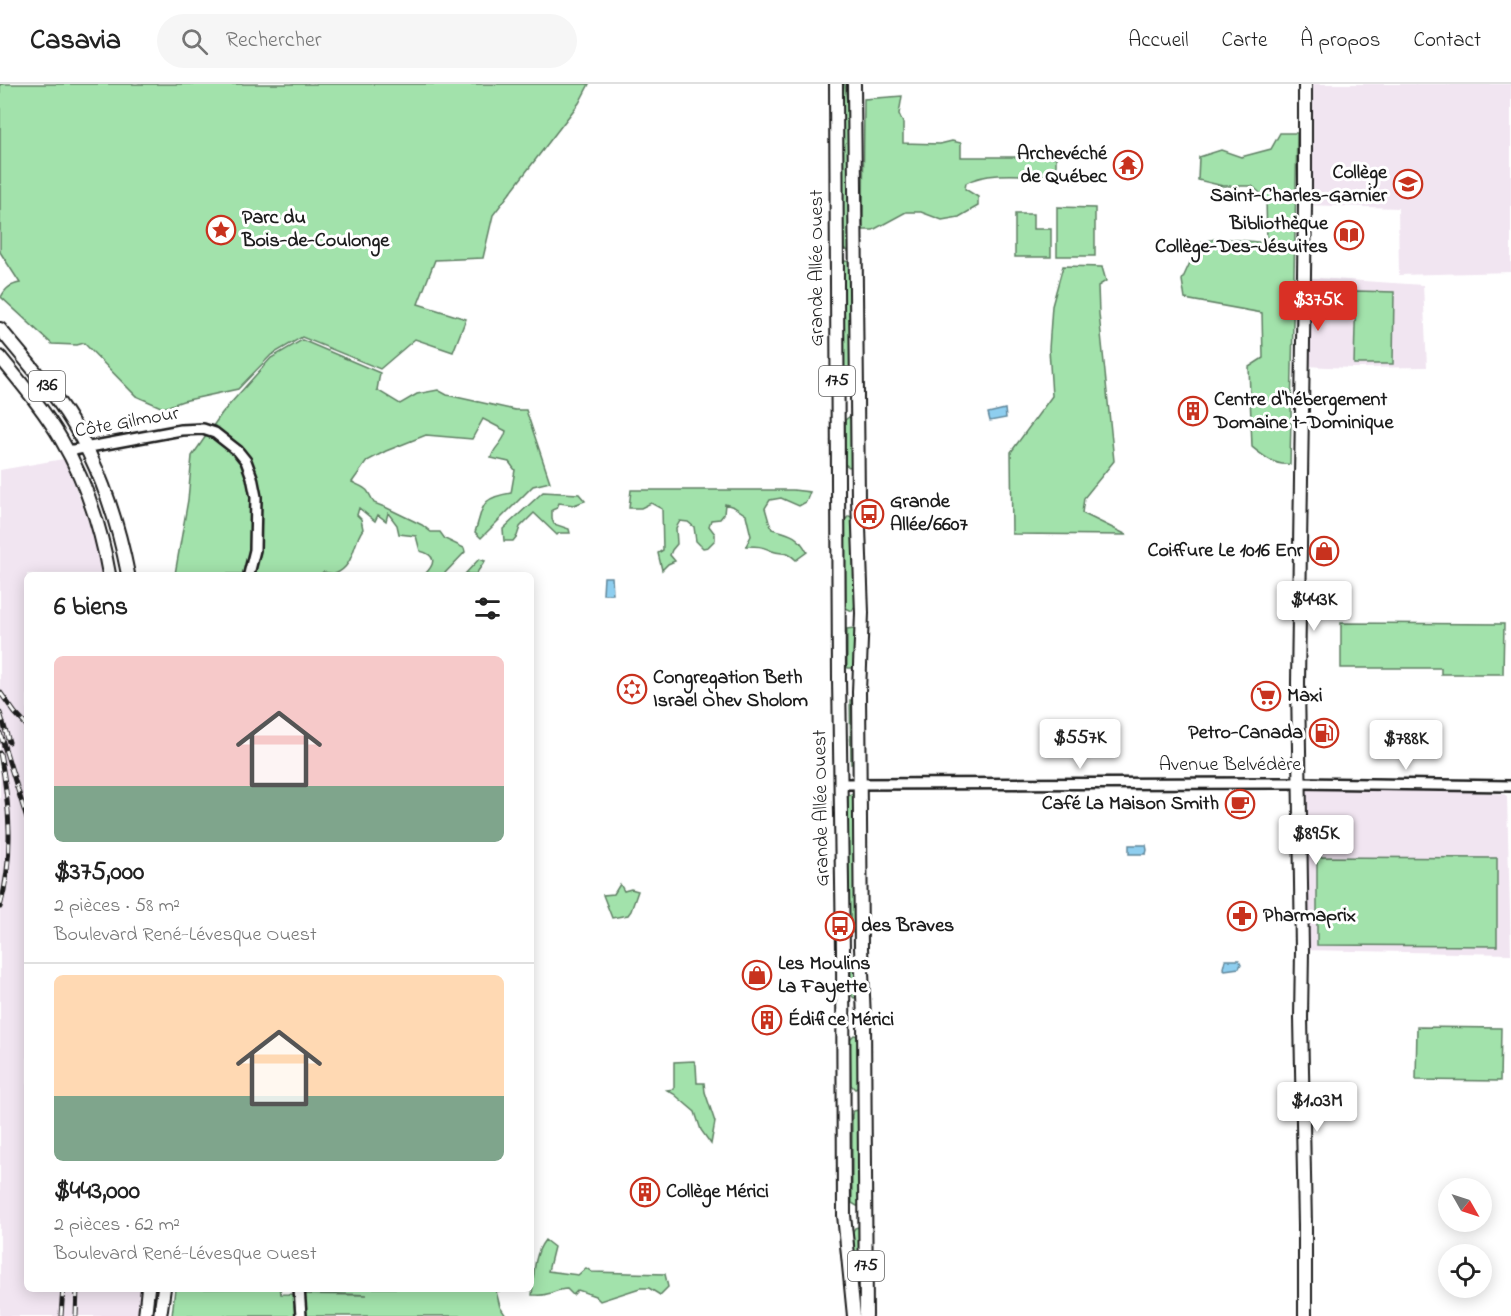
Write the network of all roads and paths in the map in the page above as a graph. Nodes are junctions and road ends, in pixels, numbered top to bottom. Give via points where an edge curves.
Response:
1 (836, 84) edge
2 (854, 84) edge
3 (1305, 84) edge
4 (837, 256) junction
5 (855, 256) junction
6 (0, 329) edge
7 (0, 357) edge
8 (87, 448) junction
9 (68, 451) junction
10 (109, 572) edge
11 (127, 572) edge
12 (250, 572) edge
13 (1300, 783) junction
14 (841, 784) junction
15 (861, 784) junction
16 (1511, 786) edge
17 (148, 1292) edge
18 (163, 1292) edge
19 (299, 1292) edge
20 (145, 1316) edge
21 (160, 1316) edge
22 (301, 1316) edge
23 (854, 1316) edge
24 (866, 1316) edge
25 (1305, 1316) edge

1 - 4 main road, Grande Allée Ouest / 175
2 - 5 main road, Grande Allée Ouest / 175
3 - 13 main road
4 - 5 main road
4 - 14 main road, Grande Allée Ouest / 175
5 - 15 main road, Grande Allée Ouest / 175
6 - 8 main road, 136 via 54,395
7 - 9 main road, 136
8 - 9 street, Côte Gilmour
8 - 11 main road, 136 via 112,513
8 - 12 street, Côte Gilmour via 181,430 215,433 238,451 252,477 256,497 255,550
9 - 10 main road, 136 via 104,545
13 - 15 street, Avenue Belvédère
13 - 16 street, Avenue Belvédère
13 - 25 main road
14 - 15 street, Avenue Belvédère
14 - 23 main road, Grande Allée Ouest / 175 via 844,1215
15 - 24 main road, Grande Allée Ouest / 175
17 - 20 main road
18 - 21 main road
19 - 22 street

